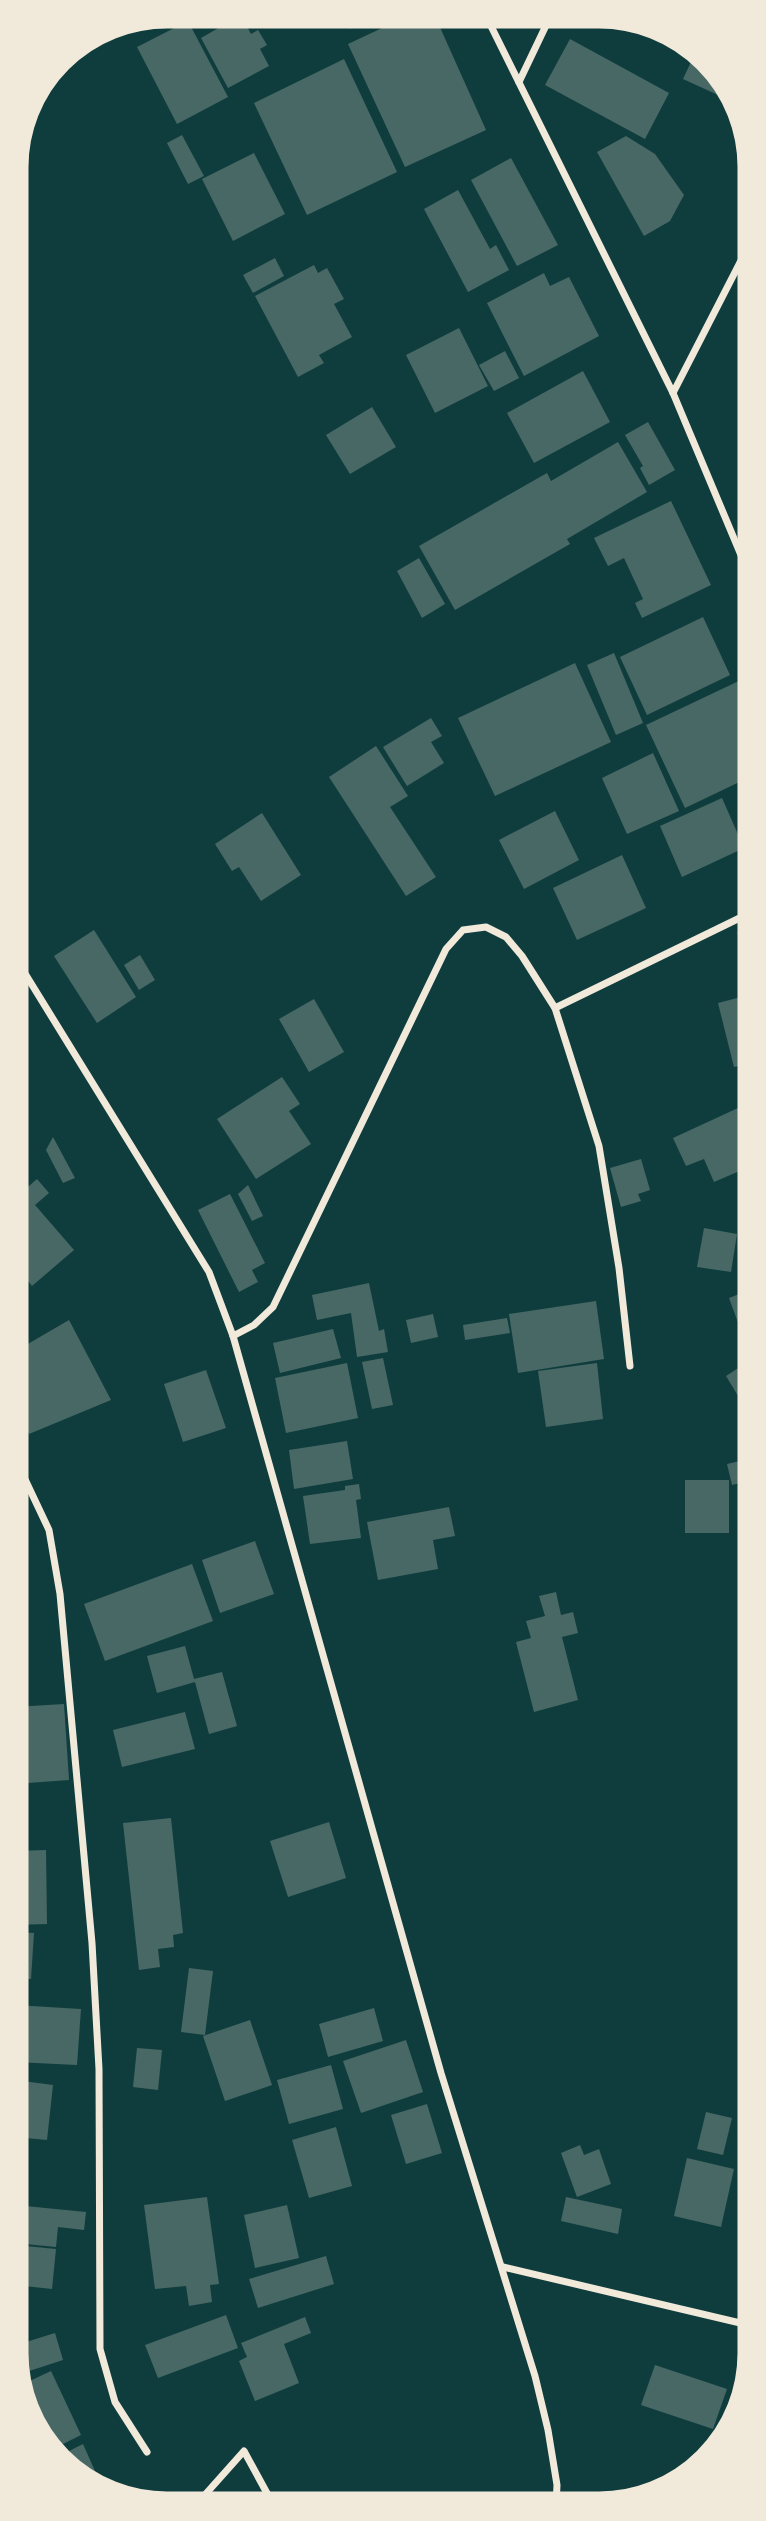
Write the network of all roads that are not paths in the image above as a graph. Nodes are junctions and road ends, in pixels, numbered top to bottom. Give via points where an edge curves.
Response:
1 (490, 24) edge
2 (547, 24) edge
3 (519, 82) junction
4 (742, 258) edge
5 (673, 393) junction
6 (742, 557) edge
7 (742, 917) edge
8 (25, 973) edge
9 (555, 1008) junction
10 (233, 1336) junction
11 (631, 1366) dead end
12 (24, 1478) edge
13 (503, 2267) junction
14 (741, 2323) edge
15 (147, 2452) dead end
16 (204, 2496) edge
17 (269, 2496) edge
18 (556, 2496) edge

1 - 3 street
2 - 3 street
3 - 5 street
4 - 5 street
5 - 6 street
7 - 9 street
8 - 10 street via 209,1272
9 - 10 street via 506,937 486,928 463,930 446,949 273,1307
9 - 11 street via 599,1146
10 - 13 street via 441,2073
12 - 15 street via 49,1530 60,1594 92,1942 99,2069 100,2349 115,2402
13 - 14 street
13 - 18 street via 548,2430
16 - 17 street via 244,2451

